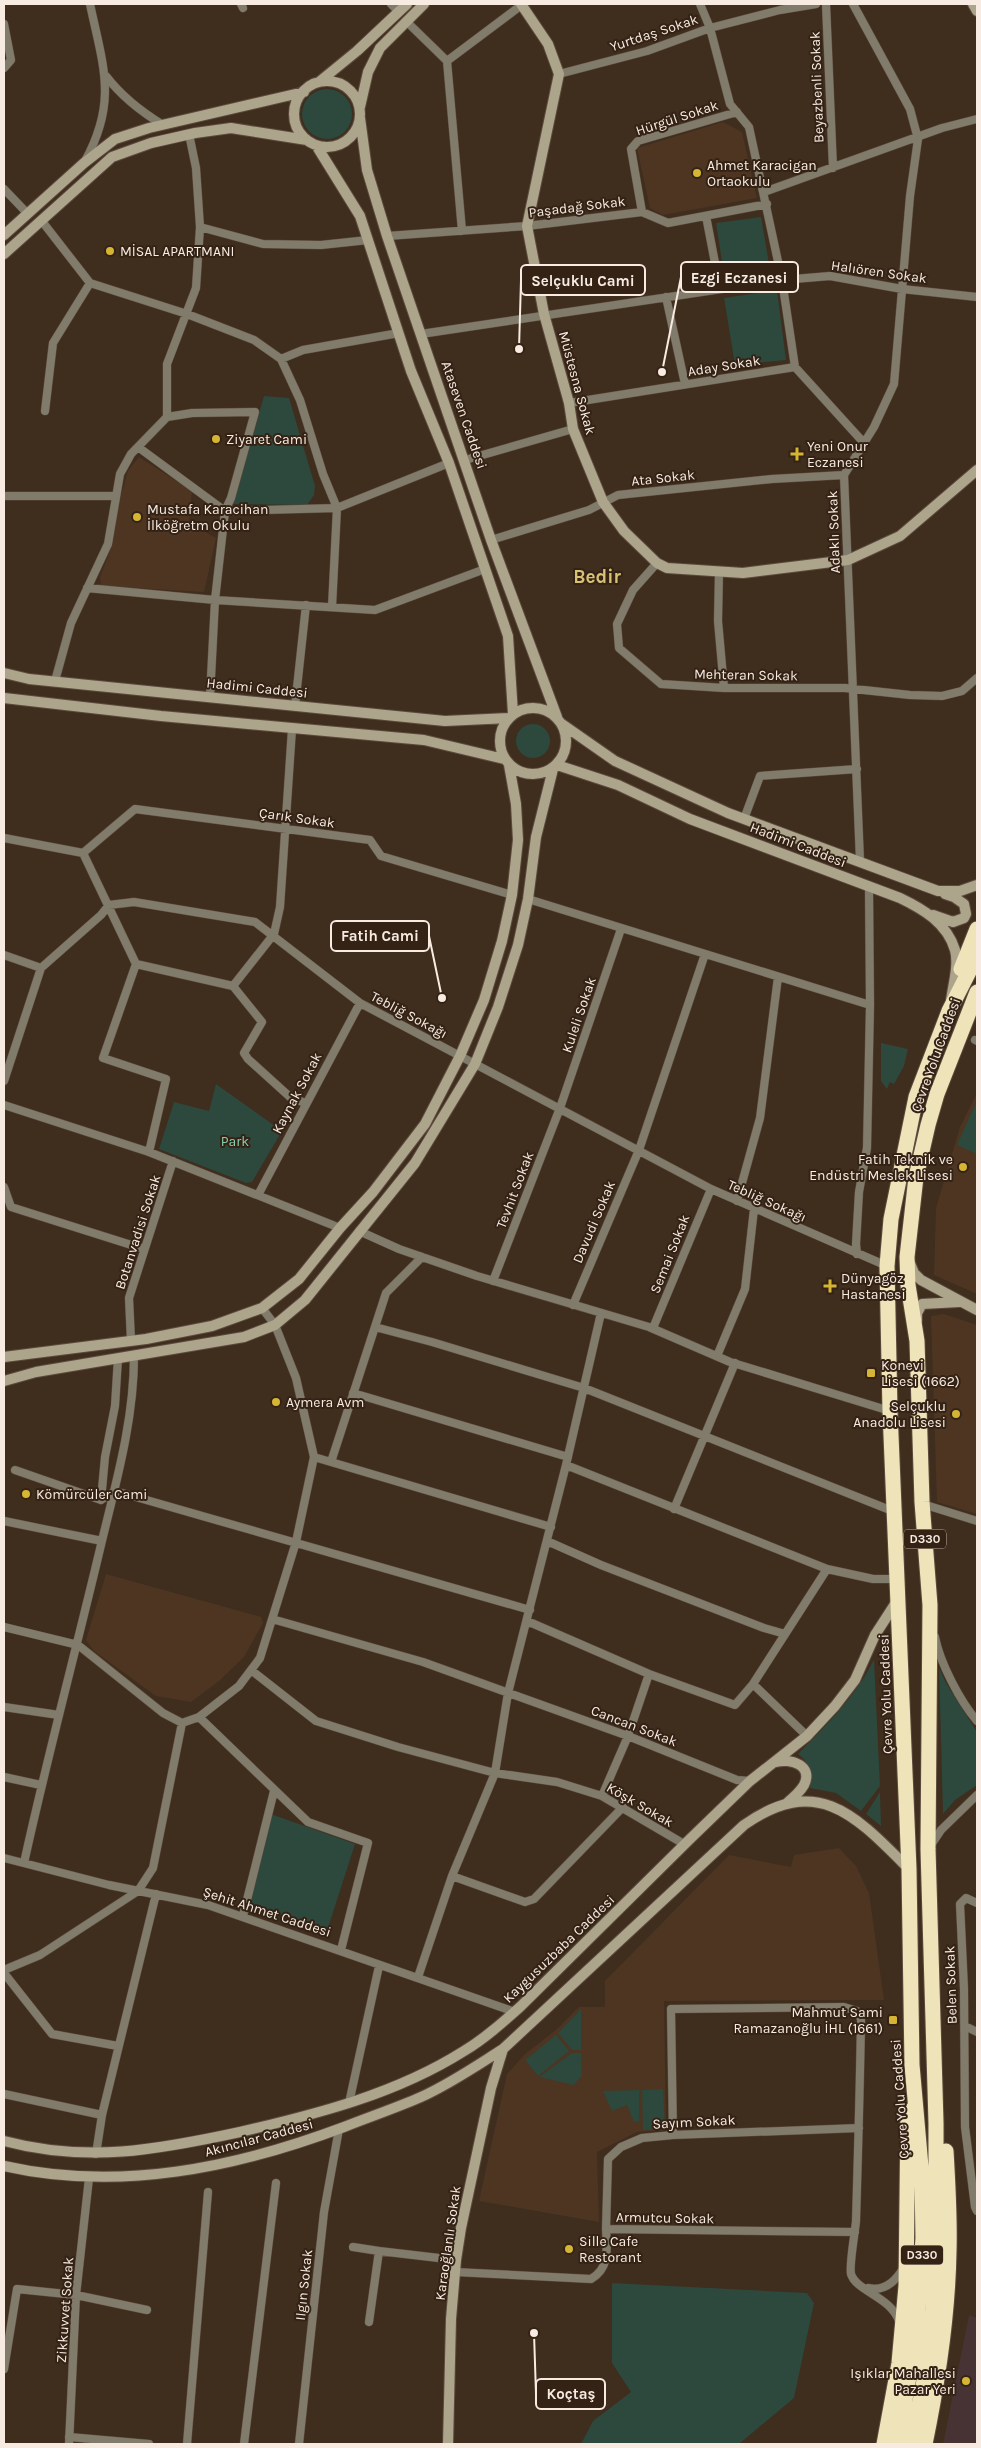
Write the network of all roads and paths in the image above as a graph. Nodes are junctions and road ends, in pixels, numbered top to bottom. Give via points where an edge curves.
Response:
1 (90, 4) edge
2 (391, 4) edge
3 (407, 4) edge
4 (424, 4) edge
5 (522, 4) edge
6 (700, 4) edge
7 (816, 4) edge
8 (826, 4) edge
9 (853, 4) edge
10 (973, 4) edge
11 (977, 11) edge
12 (399, 12) junction
13 (406, 21) junction
14 (4, 24) edge
15 (710, 28) junction
16 (446, 61) junction
17 (4, 68) edge
18 (559, 74) junction
19 (106, 76) junction
20 (318, 83) junction
21 (304, 92) junction
22 (737, 112) junction
23 (360, 113) junction
24 (977, 119) edge
25 (163, 124) junction
26 (189, 134) junction
27 (918, 139) junction
28 (311, 143) junction
29 (84, 163) junction
30 (833, 168) junction
31 (4, 189) edge
32 (764, 192) junction
33 (767, 204) junction
34 (642, 212) junction
35 (27, 213) junction
36 (706, 216) junction
37 (42, 220) junction
38 (527, 226) junction
39 (200, 228) junction
40 (462, 231) junction
41 (4, 235) edge
42 (387, 236) junction
43 (368, 240) junction
44 (4, 254) edge
45 (782, 280) junction
46 (90, 283) junction
47 (720, 289) junction
48 (902, 289) junction
49 (666, 297) junction
50 (977, 297) edge
51 (187, 314) junction
52 (544, 314) junction
53 (399, 333) junction
54 (421, 334) junction
55 (281, 359) junction
56 (795, 367) junction
57 (686, 384) junction
58 (569, 403) junction
59 (45, 411) dead end
60 (167, 417) junction
61 (573, 429) junction
62 (864, 443) junction
63 (138, 447) junction
64 (465, 460) junction
65 (449, 463) junction
66 (975, 472) edge
67 (844, 474) junction
68 (4, 496) edge
69 (116, 496) junction
70 (603, 502) junction
71 (337, 508) junction
72 (225, 511) junction
73 (491, 540) junction
74 (848, 560) junction
75 (657, 564) junction
76 (486, 570) junction
77 (719, 572) junction
78 (86, 588) junction
79 (215, 600) junction
80 (306, 605) junction
81 (332, 607) junction
82 (4, 673) edge
83 (977, 678) edge
84 (55, 681) junction
85 (724, 688) junction
86 (855, 689) junction
87 (210, 697) junction
88 (4, 698) edge
89 (295, 706) junction
90 (511, 716) junction
91 (559, 721) junction
92 (292, 729) junction
93 (507, 762) junction
94 (555, 767) junction
95 (857, 769) junction
96 (744, 819) junction
97 (286, 829) junction
98 (4, 838) edge
99 (83, 854) junction
100 (860, 861) junction
101 (977, 885) edge
102 (869, 888) junction
103 (938, 892) junction
104 (512, 895) junction
105 (528, 900) junction
106 (109, 905) junction
107 (929, 914) junction
108 (977, 928) edge
109 (621, 929) junction
110 (274, 934) junction
111 (705, 954) junction
112 (4, 956) edge
113 (977, 956) edge
114 (136, 964) junction
115 (41, 968) junction
116 (778, 977) junction
117 (234, 986) junction
118 (977, 992) edge
119 (977, 1000) edge
120 (360, 1003) junction
121 (870, 1005) junction
122 (949, 1011) junction
123 (968, 1017) junction
124 (460, 1056) junction
125 (474, 1064) junction
126 (4, 1081) edge
127 (305, 1103) junction
128 (4, 1105) edge
129 (560, 1108) junction
130 (639, 1150) junction
131 (149, 1152) junction
132 (173, 1162) junction
133 (4, 1187) edge
134 (711, 1189) junction
135 (258, 1195) junction
136 (737, 1201) junction
137 (754, 1209) junction
138 (340, 1228) junction
139 (359, 1232) junction
140 (144, 1249) junction
141 (857, 1254) junction
142 (422, 1257) junction
143 (907, 1257) junction
144 (887, 1266) junction
145 (493, 1281) junction
146 (960, 1302) junction
147 (574, 1305) junction
148 (262, 1308) junction
149 (977, 1310) edge
150 (601, 1313) junction
151 (275, 1325) junction
152 (375, 1327) junction
153 (653, 1328) junction
154 (131, 1341) junction
155 (918, 1341) junction
156 (134, 1356) junction
157 (716, 1356) junction
158 (4, 1357) edge
159 (118, 1358) junction
160 (735, 1364) junction
161 (4, 1381) edge
162 (584, 1388) junction
163 (353, 1394) junction
164 (890, 1411) junction
165 (705, 1436) junction
166 (314, 1457) junction
167 (568, 1457) junction
168 (331, 1462) junction
169 (566, 1465) junction
170 (15, 1470) dead end
171 (115, 1491) junction
172 (101, 1500) junction
173 (922, 1502) junction
174 (674, 1509) junction
175 (895, 1512) junction
176 (977, 1520) edge
177 (4, 1521) edge
178 (550, 1527) junction
179 (102, 1541) junction
180 (547, 1541) junction
181 (296, 1542) junction
182 (827, 1569) junction
183 (898, 1579) junction
184 (898, 1598) junction
185 (930, 1605) junction
186 (530, 1610) junction
187 (272, 1620) junction
188 (527, 1622) junction
189 (4, 1628) edge
190 (785, 1634) junction
191 (78, 1645) junction
192 (251, 1670) junction
193 (648, 1674) junction
194 (753, 1684) junction
195 (508, 1693) junction
196 (4, 1707) edge
197 (59, 1715) junction
198 (199, 1717) junction
199 (977, 1722) edge
200 (182, 1723) junction
201 (628, 1736) junction
202 (807, 1736) junction
203 (772, 1763) junction
204 (495, 1772) junction
205 (4, 1777) edge
206 (750, 1781) junction
207 (41, 1785) junction
208 (274, 1791) junction
209 (977, 1795) edge
210 (602, 1796) junction
211 (787, 1803) junction
212 (622, 1807) junction
213 (684, 1844) junction
214 (928, 1849) junction
215 (4, 1858) edge
216 (24, 1863) junction
217 (909, 1869) junction
218 (452, 1876) junction
219 (138, 1891) junction
220 (156, 1894) junction
221 (977, 1903) edge
222 (243, 1916) junction
223 (341, 1950) junction
224 (379, 1966) junction
225 (4, 1972) edge
226 (418, 1977) junction
227 (515, 2012) junction
228 (965, 2026) junction
229 (977, 2032) edge
230 (118, 2046) junction
231 (503, 2049) junction
232 (912, 2065) junction
233 (936, 2070) junction
234 (4, 2094) edge
235 (349, 2103) junction
236 (102, 2115) junction
237 (338, 2128) junction
238 (859, 2128) junction
239 (673, 2135) junction
240 (4, 2141) edge
241 (96, 2154) junction
242 (4, 2166) edge
243 (89, 2178) junction
244 (276, 2183) dead end
245 (208, 2192) dead end
246 (977, 2211) edge
247 (606, 2229) junction
248 (855, 2232) junction
249 (353, 2247) dead end
250 (379, 2251) junction
251 (908, 2259) junction
252 (456, 2260) junction
253 (455, 2272) junction
254 (864, 2286) junction
255 (76, 2295) junction
256 (147, 2310) dead end
257 (369, 2322) dead end
258 (902, 2334) junction
259 (4, 2369) edge
260 (69, 2441) edge
261 (123, 2443) edge
262 (149, 2444) edge
263 (187, 2444) edge
264 (244, 2444) edge
265 (299, 2444) edge
266 (448, 2444) edge
267 (884, 2444) edge
268 (897, 2444) edge
269 (911, 2444) edge
270 (925, 2444) edge

1 - 19 street
2 - 12 street
3 - 12 main road
4 - 13 main road, Ataseven Caddesi
5 - 16 street
5 - 18 main road via 548,44
6 - 15 street
7 - 15 street, Yurtdaş Sokak
8 - 30 street, Beyazbenli Sokak
9 - 27 street, Adaklı Sokak via 910,109
10 - 11 main road
12 - 20 main road
13 - 16 street
13 - 23 main road, Ataseven Caddesi via 380,48 368,72
14 - 17 street via 11,60
15 - 18 street, Yurtdaş Sokak via 647,52
15 - 22 street via 730,104
16 - 40 street
18 - 38 main road, Müstesna Sokak
19 - 25 street via 138,110
19 - 29 street via 105,106 97,139
20 - 21 main road
20 - 23 main road via 344,86 357,100
21 - 25 main road
21 - 28 main road via 296,106 295,122
22 - 32 street via 749,126
22 - 34 street, Hürgül Sokak via 638,141 631,149
23 - 28 main road via 352,136 344,142 335,146
23 - 42 main road, Ataseven Caddesi via 367,170
24 - 27 street via 942,128
25 - 29 main road via 115,138
26 - 28 main road via 231,128
26 - 37 main road via 112,157
26 - 39 street via 196,168
27 - 30 street
27 - 48 street, Adaklı Sokak
28 - 43 main road via 360,216
29 - 35 main road
30 - 32 street
31 - 35 street
32 - 33 street
33 - 36 street, Paşadağ Sokak
33 - 45 street
34 - 36 street, Paşadağ Sokak via 668,223
34 - 38 street, Paşadağ Sokak
35 - 41 main road
36 - 47 street
37 - 44 main road
37 - 46 street
38 - 40 street, Paşadağ Sokak
38 - 52 main road, Müstesna Sokak
39 - 43 street via 263,244 321,246
39 - 51 street via 196,288
40 - 42 street, Paşadağ Sokak
42 - 54 main road, Ataseven Caddesi
43 - 53 main road
45 - 47 street, Halıören Sokak
45 - 48 street, Halıören Sokak via 830,276
45 - 56 street
46 - 51 street
46 - 59 street via 53,343
47 - 49 street, Halıören Sokak
48 - 50 street, Halıören Sokak
48 - 62 street, Adaklı Sokak via 894,384
49 - 52 street, Halıören Sokak
49 - 57 street
51 - 55 street via 254,340
51 - 60 street via 167,364
52 - 54 street, Halıören Sokak
52 - 58 main road, Müstesna Sokak
53 - 55 street via 302,350
53 - 65 main road
54 - 64 main road, Ataseven Caddesi
55 - 71 street via 300,400
56 - 57 street, Aday Sokak
56 - 62 street
57 - 58 street, Aday Sokak
58 - 61 main road, Müstesna Sokak
60 - 63 street
60 - 72 street via 192,413 255,412
61 - 64 street
61 - 70 main road, Müstesna Sokak
62 - 67 street, Adaklı Sokak
63 - 69 street via 120,474
63 - 72 street
64 - 73 main road, Ataseven Caddesi
65 - 71 street
65 - 76 main road
66 - 74 main road via 900,536
67 - 70 street, Ata Sokak via 618,495
67 - 74 street, Adaklı Sokak
68 - 69 street
69 - 78 street via 108,544
70 - 73 street, Ata Sokak via 588,510
70 - 75 main road, Müstesna Sokak via 624,531
71 - 72 street
71 - 81 street
72 - 79 street
73 - 91 main road, Ataseven Caddesi
74 - 77 main road via 743,573
74 - 86 street, Adaklı Sokak
75 - 77 main road via 667,568
75 - 85 street, Mehteran Sokak via 633,590 618,624 619,648 660,684
76 - 81 street via 376,610
76 - 90 main road via 508,636
77 - 85 street via 718,622
78 - 79 street
78 - 84 street via 71,623
79 - 80 street
79 - 87 street
80 - 81 street
80 - 89 street
82 - 84 main road, Hadimi Caddesi
83 - 86 street, Mehteran Sokak via 962,691 942,696
84 - 87 main road, Hadimi Caddesi
85 - 86 street, Mehteran Sokak
86 - 95 street, Adaklı Sokak
87 - 89 main road, Hadimi Caddesi
88 - 92 main road
89 - 90 main road, Hadimi Caddesi via 445,721
90 - 91 main road via 530,708 549,712
90 - 93 main road via 500,738 500,749
91 - 94 main road via 567,744
91 - 96 main road, Hadimi Caddesi via 615,762
92 - 93 main road via 424,740
92 - 97 street
93 - 94 main road via 524,774 534,775
93 - 104 main road via 516,804 518,840
94 - 102 main road, Hadimi Caddesi via 618,786 690,819
94 - 105 main road via 536,837
95 - 96 street via 760,776
95 - 100 street, Adaklı Sokak
96 - 100 main road, Hadimi Caddesi
97 - 99 street, Çarık Sokak via 135,809
97 - 104 street, Çarık Sokak via 370,840 381,856
97 - 110 street via 280,907
98 - 99 street
99 - 106 street
100 - 103 main road, Hadimi Caddesi
101 - 103 main road, Hadimi Caddesi via 960,891
102 - 107 main road, Hadimi Caddesi via 900,898
102 - 121 street
103 - 107 main road via 960,900 966,914 953,922
104 - 124 main road via 484,1000
105 - 109 street
105 - 125 main road via 518,946 498,1007
106 - 110 street, Tebliğ Sokağı via 134,902 255,922
106 - 114 street
106 - 115 street via 101,916
107 - 122 main road, Hadimi Caddesi via 943,928 955,950
108 - 122 highway
109 - 111 street
109 - 129 street, Kuleli Sokak
110 - 117 street
110 - 120 street, Tebliğ Sokağı
111 - 116 street
111 - 130 street, Davudi Sokak
112 - 115 street
113 - 122 highway, Çevre Yolu Caddesi / D330
114 - 117 street
114 - 131 street via 103,1058 166,1078
115 - 126 street
116 - 121 street
116 - 136 street via 760,1118
117 - 127 street via 262,1022 244,1053 290,1098
118 - 123 highway, Çevre Yolu Caddesi / D330
119 - 123 highway
120 - 124 street, Tebliğ Sokağı
120 - 127 street, Kaynak Sokak
121 - 141 street via 867,1148 859,1192
122 - 144 highway, Çevre Yolu Caddesi / D330 via 916,1097 891,1219
123 - 143 highway, Çevre Yolu Caddesi / D330 via 928,1125 916,1177
124 - 125 street, Tebliğ Sokağı
124 - 138 main road via 424,1124 373,1192
125 - 129 street, Tebliğ Sokağı
125 - 139 main road via 415,1162
127 - 135 street, Kaynak Sokak
128 - 131 street
129 - 130 street, Tebliğ Sokağı
129 - 145 street, Tevhit Sokak
130 - 134 street, Tebliğ Sokağı
130 - 147 street, Davudi Sokak
131 - 132 street
132 - 135 street
132 - 140 street, Botanvadisi Sokak
133 - 140 street via 11,1207
134 - 136 street, Tebliğ Sokağı
134 - 153 street, Semai Sokak
135 - 138 street
136 - 137 street, Tebliğ Sokağı
137 - 141 street, Tebliğ Sokağı
137 - 157 street via 745,1289
138 - 148 main road via 298,1279
139 - 142 street
139 - 151 main road via 305,1300
140 - 154 street, Botanvadisi Sokak via 129,1298
141 - 144 street, Tebliğ Sokağı
142 - 145 street
142 - 152 street via 386,1293
143 - 146 main road via 921,1280
143 - 155 highway, Çevre Yolu Caddesi / D330 via 908,1285
144 - 164 highway, Çevre Yolu Caddesi / D330
145 - 147 street
146 - 149 main road
146 - 155 main road via 922,1304 917,1313
147 - 150 street
148 - 151 street
148 - 154 main road via 212,1326
150 - 153 street
150 - 162 street
151 - 156 main road via 244,1337
151 - 166 street via 296,1378
152 - 162 street
152 - 163 street
153 - 157 street
154 - 158 main road
155 - 173 highway, Çevre Yolu Caddesi / D330
156 - 159 main road
156 - 171 street via 134,1388
157 - 160 street
159 - 161 main road
159 - 172 street via 115,1406
160 - 164 street
160 - 165 street
162 - 165 street
162 - 167 street
163 - 167 street
163 - 168 street
164 - 175 highway, Çevre Yolu Caddesi / D330
165 - 174 street
165 - 175 street
166 - 168 street
166 - 181 street
167 - 169 street
168 - 178 street
169 - 174 street
169 - 178 street
170 - 172 street
171 - 172 street
171 - 179 street
171 - 181 street
173 - 176 street
173 - 185 highway, Çevre Yolu Caddesi / D330
174 - 182 street
175 - 183 highway, Çevre Yolu Caddesi / D330
177 - 179 street
178 - 180 street
179 - 191 street
180 - 186 street
180 - 190 street via 601,1566
181 - 186 street
181 - 187 street
182 - 183 street via 873,1580
182 - 190 street
183 - 184 highway, Çevre Yolu Caddesi / D330
184 - 202 main road, Kaygusuzbaba Caddesi via 855,1680
184 - 217 highway, Çevre Yolu Caddesi / D330
185 - 199 street via 938,1650
185 - 214 highway, Çevre Yolu Caddesi / D330
186 - 188 street
187 - 192 street via 260,1658
187 - 195 street, Cancan Sokak via 423,1662
188 - 193 street
188 - 195 street
189 - 191 street
190 - 194 street
191 - 197 street
191 - 200 street via 163,1713
192 - 198 street via 239,1686
192 - 204 street, Köşk Sokak via 316,1721 398,1747
193 - 194 street via 735,1705
193 - 201 street
194 - 202 street
195 - 201 street, Cancan Sokak
195 - 204 street
196 - 197 street
197 - 207 street
198 - 200 street
198 - 208 street
200 - 219 street via 153,1868
201 - 206 street, Cancan Sokak via 737,1780
201 - 210 street
202 - 203 main road, Kaygusuzbaba Caddesi
203 - 206 main road, Kaygusuzbaba Caddesi
203 - 211 main road via 786,1759 797,1761 805,1771 805,1782 799,1793
204 - 210 street, Köşk Sokak via 557,1782
204 - 218 street
205 - 207 street
206 - 213 main road, Kaygusuzbaba Caddesi
207 - 216 street
208 - 222 street
208 - 223 street via 308,1822 368,1843
209 - 214 street via 941,1830
210 - 212 street, Köşk Sokak
211 - 217 main road via 822,1804 849,1814
211 - 231 main road via 760,1814 744,1825
212 - 213 street, Köşk Sokak
212 - 218 street via 534,1899 525,1902
213 - 227 main road, Kaygusuzbaba Caddesi
214 - 233 highway, Çevre Yolu Caddesi / D330
215 - 216 street, Şehit Ahmet Caddesi
216 - 219 street, Şehit Ahmet Caddesi
217 - 232 highway, Çevre Yolu Caddesi / D330
218 - 226 street
219 - 220 street, Şehit Ahmet Caddesi
219 - 225 street via 40,1955
220 - 222 street, Şehit Ahmet Caddesi
220 - 230 street
221 - 228 street, Belen Sokak via 966,1898 960,1904
222 - 223 street, Şehit Ahmet Caddesi
223 - 224 street, Şehit Ahmet Caddesi
224 - 226 street, Şehit Ahmet Caddesi
224 - 235 street
225 - 230 street via 52,2034
226 - 227 street, Şehit Ahmet Caddesi
227 - 235 main road, Kaygusuzbaba Caddesi via 463,2052 414,2077
228 - 229 street
228 - 246 street, Belen Sokak via 965,2127
230 - 236 street
231 - 237 main road, Akıncılar Caddesi via 422,2096
231 - 252 main road, Karaoğlanlı Sokak via 489,2097
232 - 251 highway via 907,2131
232 - 268 highway, Çevre Yolu Caddesi / D330 via 922,2178 922,2274 911,2373
233 - 269 highway, Çevre Yolu Caddesi / D330 via 935,2286 927,2362
233 - 270 highway via 944,2117 949,2252 940,2357
234 - 236 street
235 - 241 main road, Kaygusuzbaba Caddesi via 212,2138 128,2153
236 - 241 street
237 - 243 main road, Akıncılar Caddesi via 298,2144 208,2166 165,2174
237 - 265 street, Ilgın Sokak via 324,2212
238 - 239 street, Sayım Sokak
238 - 239 street via 861,2019 857,2011 844,2007 671,2009
238 - 248 street
239 - 247 street, Sayım Sokak via 630,2142 608,2158
240 - 241 main road via 58,2152
242 - 243 main road, Akıncılar Caddesi
243 - 255 street, Zikkuvvet Sokak
244 - 264 street
245 - 263 street
247 - 248 street, Armutcu Sokak
247 - 253 street, Armutcu Sokak via 606,2263 604,2269 591,2279
248 - 254 street via 852,2275
249 - 250 street
250 - 252 street
250 - 257 street
251 - 254 street via 899,2276 888,2286 877,2289
251 - 258 highway
252 - 253 main road, Karaoğlanlı Sokak
253 - 266 main road, Karaoğlanlı Sokak
254 - 258 street via 893,2309
255 - 256 street
255 - 259 street via 17,2289
255 - 260 street, Zikkuvvet Sokak
258 - 267 highway
260 - 261 street
261 - 262 street

